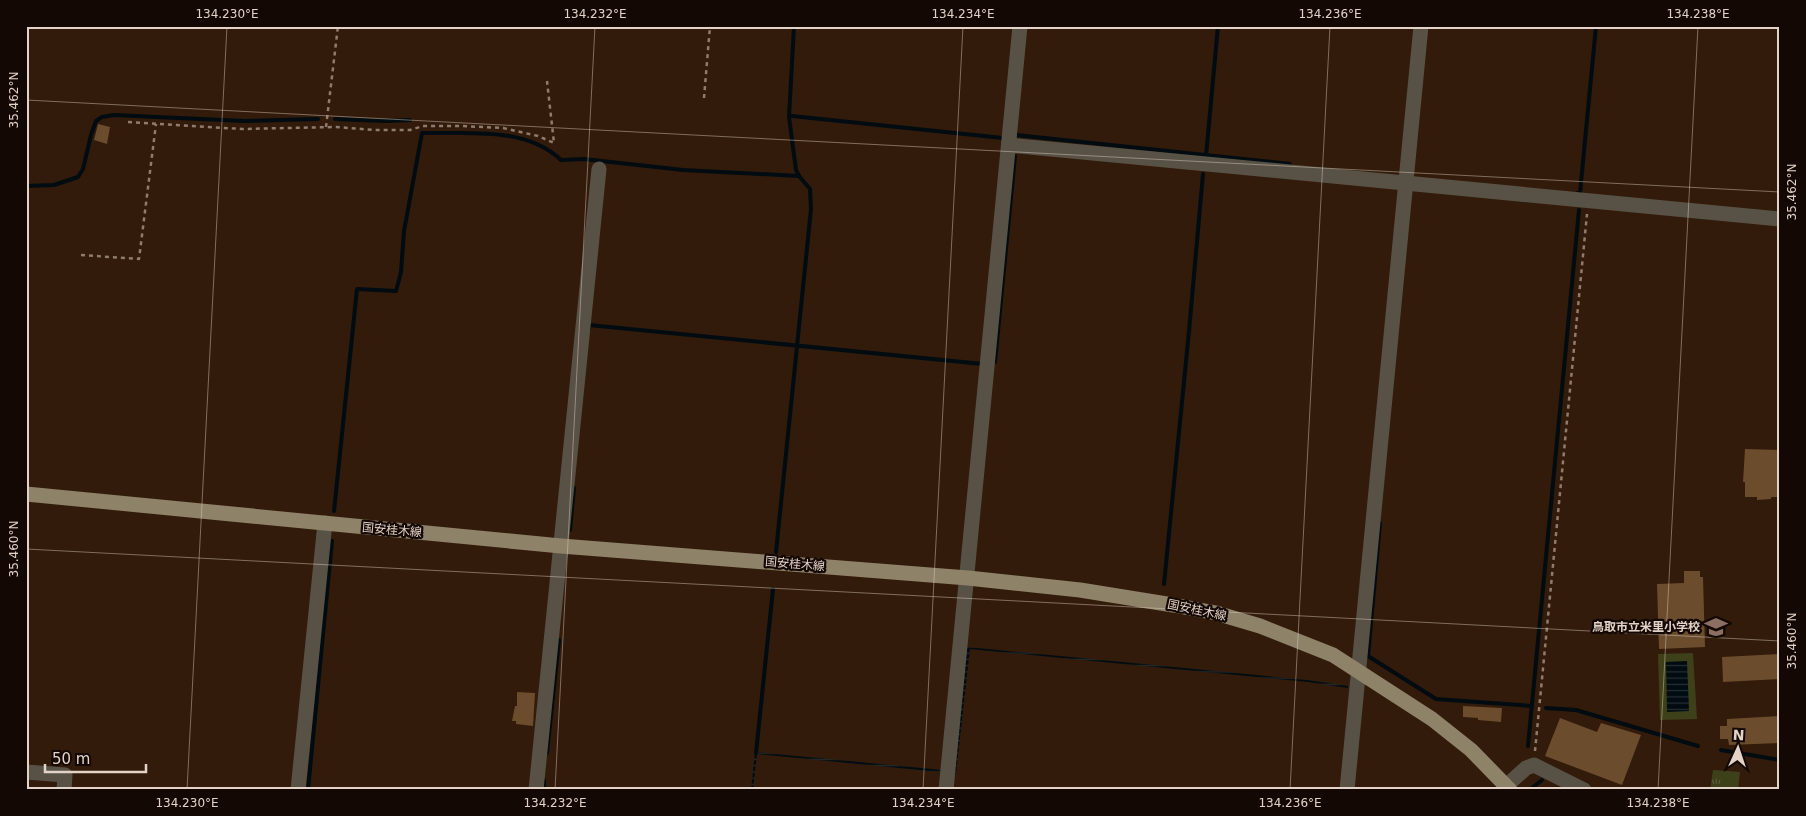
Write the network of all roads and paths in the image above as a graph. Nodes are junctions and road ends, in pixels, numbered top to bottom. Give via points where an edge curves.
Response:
1 (338, 26) edge
2 (710, 26) edge
3 (1020, 26) edge
4 (1421, 26) edge
5 (547, 81) dead end
6 (704, 98) dead end
7 (128, 122) dead end
8 (156, 124) junction
9 (326, 127) junction
10 (1009, 145) junction
11 (598, 169) dead end
12 (1407, 183) junction
13 (1588, 200) junction
14 (1780, 219) edge
15 (81, 255) dead end
16 (26, 494) edge
17 (325, 523) junction
18 (562, 546) junction
19 (968, 578) junction
20 (1359, 672) junction
21 (1534, 765) junction
22 (26, 772) edge
23 (1508, 788) edge
24 (64, 790) edge
25 (298, 790) edge
26 (536, 790) edge
27 (946, 790) edge
28 (1346, 790) edge
29 (1584, 790) edge

1 - 9 path
2 - 6 path
3 - 10 street
4 - 12 street
5 - 9 path via 554,143 503,128 423,126 410,130 374,130
7 - 8 path
8 - 9 path via 242,129
8 - 15 path via 139,259
10 - 12 street
10 - 19 street
11 - 18 street
12 - 13 street
12 - 20 street
13 - 14 street
13 - 21 path
16 - 17 main road, 国安桂木線
17 - 18 main road, 国安桂木線
17 - 25 street
18 - 19 main road, 国安桂木線
18 - 26 street
19 - 20 main road, 国安桂木線 via 1080,590 1216,613 1260,626 1333,655
19 - 27 street
20 - 23 main road, 国安桂木線 via 1432,719 1471,750
20 - 28 street
21 - 23 street via 1526,768
21 - 29 street
22 - 24 street via 66,775

